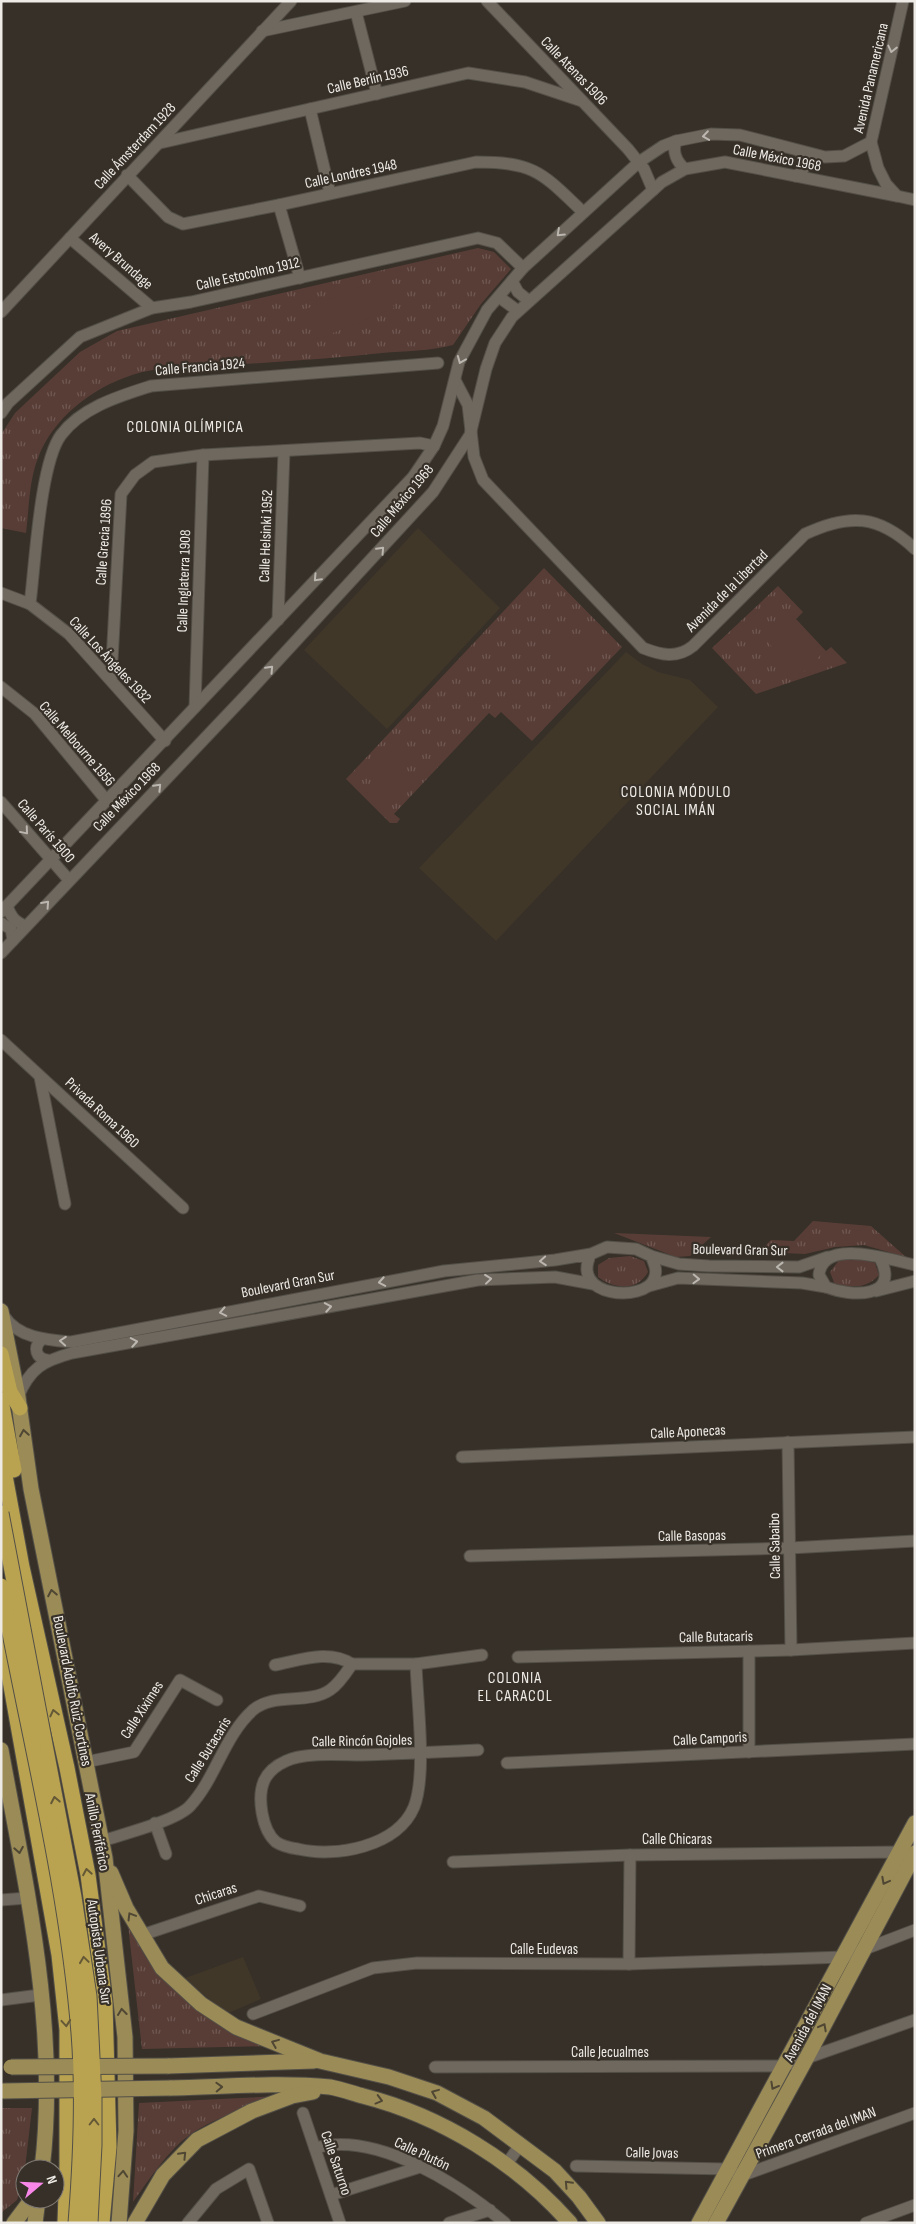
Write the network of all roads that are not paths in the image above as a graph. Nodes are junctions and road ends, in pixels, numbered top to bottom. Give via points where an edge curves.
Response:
1 (291, 1) edge
2 (405, 1) edge
3 (487, 1) edge
4 (903, 1) edge
5 (356, 12) junction
6 (262, 32) junction
7 (377, 94) junction
8 (582, 102) junction
9 (310, 109) junction
10 (676, 141) junction
11 (871, 142) junction
12 (160, 143) junction
13 (800, 152) junction
14 (639, 162) junction
15 (686, 169) junction
16 (127, 176) junction
17 (795, 176) junction
18 (653, 190) junction
19 (330, 193) junction
20 (896, 196) junction
21 (915, 200) edge
22 (279, 205) junction
23 (583, 212) junction
24 (70, 238) junction
25 (523, 268) junction
26 (300, 278) junction
27 (512, 281) junction
28 (499, 297) junction
29 (529, 301) junction
30 (152, 308) junction
31 (518, 311) junction
32 (1, 312) edge
33 (438, 363) dead end
34 (456, 382) junction
35 (5, 399) edge
36 (1, 413) edge
37 (470, 435) junction
38 (434, 446) junction
39 (284, 452) junction
40 (203, 455) junction
41 (915, 549) edge
42 (1, 592) edge
43 (30, 604) junction
44 (278, 620) junction
45 (111, 680) junction
46 (1, 687) edge
47 (195, 707) junction
48 (165, 741) junction
49 (107, 801) junction
50 (1, 802) edge
51 (50, 860) junction
52 (69, 880) junction
53 (4, 909) edge
54 (1, 923) edge
55 (26, 926) junction
56 (13, 940) junction
57 (1, 953) edge
58 (1, 1040) edge
59 (40, 1076) junction
60 (65, 1204) dead end
61 (183, 1208) dead end
62 (591, 1254) junction
63 (650, 1256) junction
64 (828, 1257) junction
65 (880, 1258) junction
66 (915, 1265) edge
67 (915, 1281) edge
68 (593, 1284) junction
69 (649, 1286) junction
70 (826, 1287) junction
71 (876, 1291) junction
72 (301, 1297) junction
73 (288, 1300) junction
74 (303, 1311) junction
75 (1, 1312) edge
76 (291, 1313) junction
77 (40, 1340) junction
78 (1, 1354) edge
79 (47, 1360) junction
80 (1, 1400) edge
81 (19, 1402) junction
82 (915, 1436) edge
83 (788, 1442) junction
84 (1, 1454) edge
85 (462, 1457) dead end
86 (1, 1512) edge
87 (915, 1541) edge
88 (790, 1548) junction
89 (470, 1556) dead end
90 (22, 1567) junction
91 (1, 1586) edge
92 (1, 1630) edge
93 (915, 1643) edge
94 (791, 1650) junction
95 (749, 1651) junction
96 (482, 1655) dead end
97 (518, 1657) dead end
98 (352, 1664) junction
99 (416, 1664) junction
100 (275, 1665) dead end
101 (217, 1700) dead end
102 (915, 1744) edge
103 (1, 1750) edge
104 (478, 1750) dead end
105 (749, 1752) junction
106 (420, 1753) junction
107 (86, 1762) junction
108 (507, 1763) dead end
109 (5, 1796) edge
110 (155, 1823) junction
111 (914, 1825) edge
112 (102, 1841) junction
113 (166, 1854) dead end
114 (909, 1854) edge
115 (630, 1855) junction
116 (105, 1858) junction
117 (453, 1862) dead end
118 (27, 1898) junction
119 (1, 1900) edge
120 (300, 1906) dead end
121 (915, 1930) edge
122 (142, 1935) junction
123 (864, 1949) junction
124 (844, 1957) junction
125 (629, 1964) junction
126 (40, 1995) junction
127 (1, 2000) edge
128 (252, 2014) dead end
129 (915, 2020) edge
130 (806, 2059) junction
131 (320, 2061) junction
132 (784, 2066) junction
133 (6, 2067) edge
134 (435, 2067) dead end
135 (332, 2088) junction
136 (2, 2091) edge
137 (303, 2113) dead end
138 (915, 2113) edge
139 (520, 2145) junction
140 (109, 2147) junction
141 (315, 2148) junction
142 (43, 2159) edge
143 (67, 2165) junction
144 (506, 2165) junction
145 (576, 2166) dead end
146 (420, 2167) junction
147 (735, 2173) junction
148 (331, 2196) junction
149 (915, 2205) edge
150 (24, 2209) edge
151 (37, 2209) edge
152 (490, 2210) junction
153 (192, 2220) edge
154 (14, 2223) edge
155 (35, 2223) edge
156 (54, 2223) edge
157 (65, 2223) edge
158 (76, 2223) edge
159 (90, 2223) edge
160 (102, 2223) edge
161 (109, 2223) edge
162 (119, 2223) edge
163 (135, 2223) edge
164 (268, 2223) edge
165 (340, 2223) edge
166 (449, 2223) edge
167 (505, 2223) edge
168 (570, 2223) edge
169 (598, 2223) edge
170 (699, 2223) edge
171 (716, 2223) edge
172 (866, 2223) edge

1 - 6 street, Calle Ámsterdam 1928
2 - 5 street
3 - 8 street, Calle Atenas 1906
4 -> 11 street, Avenida Panamericana
5 - 6 street
5 - 7 street
6 - 12 street, Calle Ámsterdam 1928
7 - 8 street, Calle Berlín 1936 via 468,73 525,82
7 - 9 street, Calle Berlín 1936
8 - 14 street, Calle Atenas 1906
9 - 12 street, Calle Berlín 1936
9 - 19 street
13 -> 10 street, Calle México 1968 via 740,135 711,134
10 - 14 street, Calle México 1968
10 - 15 street via 675,153
11 - 13 street, Calle México 1968 via 844,156 825,157
11 - 20 street, Avenida Panamericana via 880,174
12 - 16 street, Calle Ámsterdam 1928
13 - 17 street via 805,166
14 - 18 street, Calle Atenas 1906 via 649,176
14 - 23 street, Calle México 1968
15 - 17 street, Calle México 1968 via 725,162
15 - 18 street, Calle México 1968
16 - 22 street, Calle Londres 1948 via 168,217 183,224
16 - 24 street, Calle Ámsterdam 1928
17 - 20 street, Calle México 1968
18 - 29 street, Calle México 1968
19 - 22 street, Calle Londres 1948
19 - 23 street, Calle Londres 1948 via 476,162 508,162 538,171
20 - 21 street
22 - 26 street
23 -> 25 street, Calle México 1968
24 - 30 street, Avery Brundage
24 - 32 street, Calle Ámsterdam 1928
25 - 26 street, Calle Estocolmo 1912 via 497,243 478,238
25 - 27 street, Calle México 1968
26 - 30 street, Calle Estocolmo 1912
27 - 28 street, Calle México 1968
27 - 29 street via 518,292
28 - 31 street
28 -> 34 street, Calle México 1968 via 487,310 459,362
29 - 31 street, Calle México 1968
30 - 35 street, Calle Estocolmo 1912 via 80,338
31 - 37 street, Calle México 1968 via 495,343
33 - 43 street, Calle Francia 1924 via 151,386 88,412 61,435 48,462
34 - 37 street, Avenida de la Libertad via 468,405
34 - 38 street, Calle México 1968
35 - 36 street, Calle Estocolmo 1912
37 - 41 street, Avenida de la Libertad via 483,480 643,648 662,656 687,651 805,534 818,527 833,522 864,520 896,531
52 -> 37 street, Calle México 1968 via 392,539 433,492
38 - 39 street, Calle Grecia 1896 via 420,443
38 -> 44 street, Calle México 1968 via 414,477
39 - 40 street, Calle Grecia 1896
39 - 44 street, Calle Helsinki 1952
40 - 45 street, Calle Grecia 1896 via 153,462 135,475 121,494
40 - 47 street, Calle Inglaterra 1908
42 - 43 street, Calle Los Ángeles 1932
43 - 45 street, Calle Los Ángeles 1932 via 69,634
44 - 47 street, Calle México 1968
45 - 48 street, Calle Los Ángeles 1932
46 - 49 street, Calle Melbourne 1956 via 35,714
47 - 48 street, Calle México 1968
48 - 49 street, Calle México 1968
49 - 51 street, Calle México 1968
50 -> 51 street, Calle París 1900
51 - 52 street, Calle París 1900
51 - 53 street, Calle México 1968
55 -> 52 street, Calle México 1968
53 - 55 street via 18,923
54 - 56 street via 11,929
55 - 56 street, Calle México 1968
56 - 57 street, Calle México 1968
58 - 59 street, Privada Roma 1960
59 - 60 street
59 - 61 street, Privada Roma 1960
62 - 63 street via 607,1247 622,1247
62 - 68 street via 586,1267
62 -> 72 street, Boulevard Gran Sur via 444,1270
64 -> 63 street, Boulevard Gran Sur via 789,1267 679,1264
63 - 69 street via 656,1272
64 - 65 street via 844,1253
64 - 70 street via 822,1263 819,1275
65 - 66 street
65 - 71 street via 886,1276
67 - 71 street
68 - 69 street via 605,1291 620,1293
74 -> 68 street, Boulevard Gran Sur via 501,1278 558,1277
69 -> 70 street, Boulevard Gran Sur via 678,1278 802,1283
70 - 71 street via 852,1294
72 - 73 street, Boulevard Gran Sur
72 - 74 street via 306,1304
73 - 76 street via 286,1306
73 -> 77 street, Boulevard Gran Sur via 71,1342
74 - 76 street, Boulevard Gran Sur
75 - 77 street, Boulevard Gran Sur via 10,1326
75 - 81 main road, Boulevard Adolfo Ruiz Cortines
79 -> 76 street, Boulevard Gran Sur
77 - 79 street via 36,1352
78 - 81 highway via 10,1392
79 - 81 street, Boulevard Gran Sur via 25,1381
80 - 90 highway via 26,1540
107 -> 81 main road, Boulevard Adolfo Ruiz Cortines via 31,1489
82 - 83 street, Calle Aponecas
83 - 85 street, Calle Aponecas
83 - 88 street, Calle Sabaibo
84 - 90 highway, Anillo Periférico
159 -> 86 highway, Autopista Urbana Sur, bridge via 94,2098 89,1996 74,1897
87 - 88 street, Calle Basopas
88 - 89 street, Calle Basopas
88 - 94 street, Calle Sabaibo
140 -> 90 highway, Anillo Periférico via 105,2003 88,1877
91 - 158 highway, Autopista Urbana Sur, bridge via 62,1901 74,1986 81,2092
92 -> 143 highway via 59,1955 67,2030
93 - 94 street, Calle Butacaris
94 - 95 street, Calle Butacaris
95 - 97 street, Calle Butacaris
95 - 105 street
96 - 99 street
98 - 99 street
98 - 100 street via 342,1658 319,1656
98 - 110 street, Calle Butacaris via 343,1678 318,1696 270,1701 254,1710 240,1725 189,1807
99 - 106 street, Calle Rincón Gojoles
101 - 107 street, Calle Xiximes via 180,1680 134,1752
102 - 105 street, Calle Camporis
103 - 109 main road
104 - 106 street
105 - 108 street, Calle Camporis
106 - 106 street, Calle Rincón Gojoles via 288,1760 274,1768 264,1782 261,1799 269,1833 288,1847 324,1853 343,1852 382,1838 398,1828 413,1808 420,1774
107 - 112 main road, Boulevard Adolfo Ruiz Cortines
109 -> 118 main road
110 - 112 street, Calle Butacaris
110 - 113 street
111 - 114 main road, Avenida del IMAN
112 - 116 main road, Boulevard Adolfo Ruiz Cortines
114 - 115 street, Calle Chicaras
114 - 123 main road, Avenida del IMAN
114 -> 124 main road, Avenida del IMAN
115 - 117 street, Calle Chicaras
115 - 125 street
122 -> 116 main road via 126,1908
162 -> 116 main road, Boulevard Adolfo Ruiz Cortines via 126,2131 125,2037
118 - 119 street
118 - 126 main road
120 - 122 street, Chicaras via 259,1896
121 - 123 street, Calle Eudevas
131 -> 122 main road via 236,2027 201,2004 162,1968
123 - 124 street, Calle Eudevas
130 -> 123 main road, Avenida del IMAN
124 - 125 street, Calle Eudevas
124 - 132 main road, Avenida del IMAN
125 - 128 street, Calle Eudevas via 417,1964 373,1968
126 - 127 street
126 - 142 main road via 46,2040
129 - 130 street, Calle Jecualmes
130 - 132 street, Calle Jecualmes
130 - 147 main road, Avenida del IMAN
131 - 133 main road, bridge
139 -> 131 main road via 484,2118 437,2093 389,2077
132 - 134 street, Calle Jecualmes
132 -> 147 main road, Avenida del IMAN
136 -> 135 main road, bridge via 284,2085
135 -> 144 main road via 394,2104 445,2126
163 -> 135 main road via 163,2175 197,2140 252,2111 292,2096
137 - 141 street, Calle Saturno
138 - 147 street, Primera Cerrada del IMAN
139 - 144 street
169 -> 139 main road via 558,2175
140 - 160 highway, Anillo Periférico
140 - 161 highway
141 - 146 street, Calle Plutón via 326,2145 371,2148
141 - 148 street, Calle Saturno
143 - 156 highway
143 - 157 highway
144 - 168 main road via 534,2187
145 - 147 street, Calle Jovas
146 - 148 street
146 - 152 street, Calle Plutón
147 - 170 main road, Avenida del IMAN
147 - 171 main road, Avenida del IMAN
148 - 165 street, Calle Saturno
149 - 172 street
150 - 154 main road
151 - 155 main road
152 - 166 street
152 - 167 street, Calle Plutón
153 - 164 street via 216,2189 249,2169

